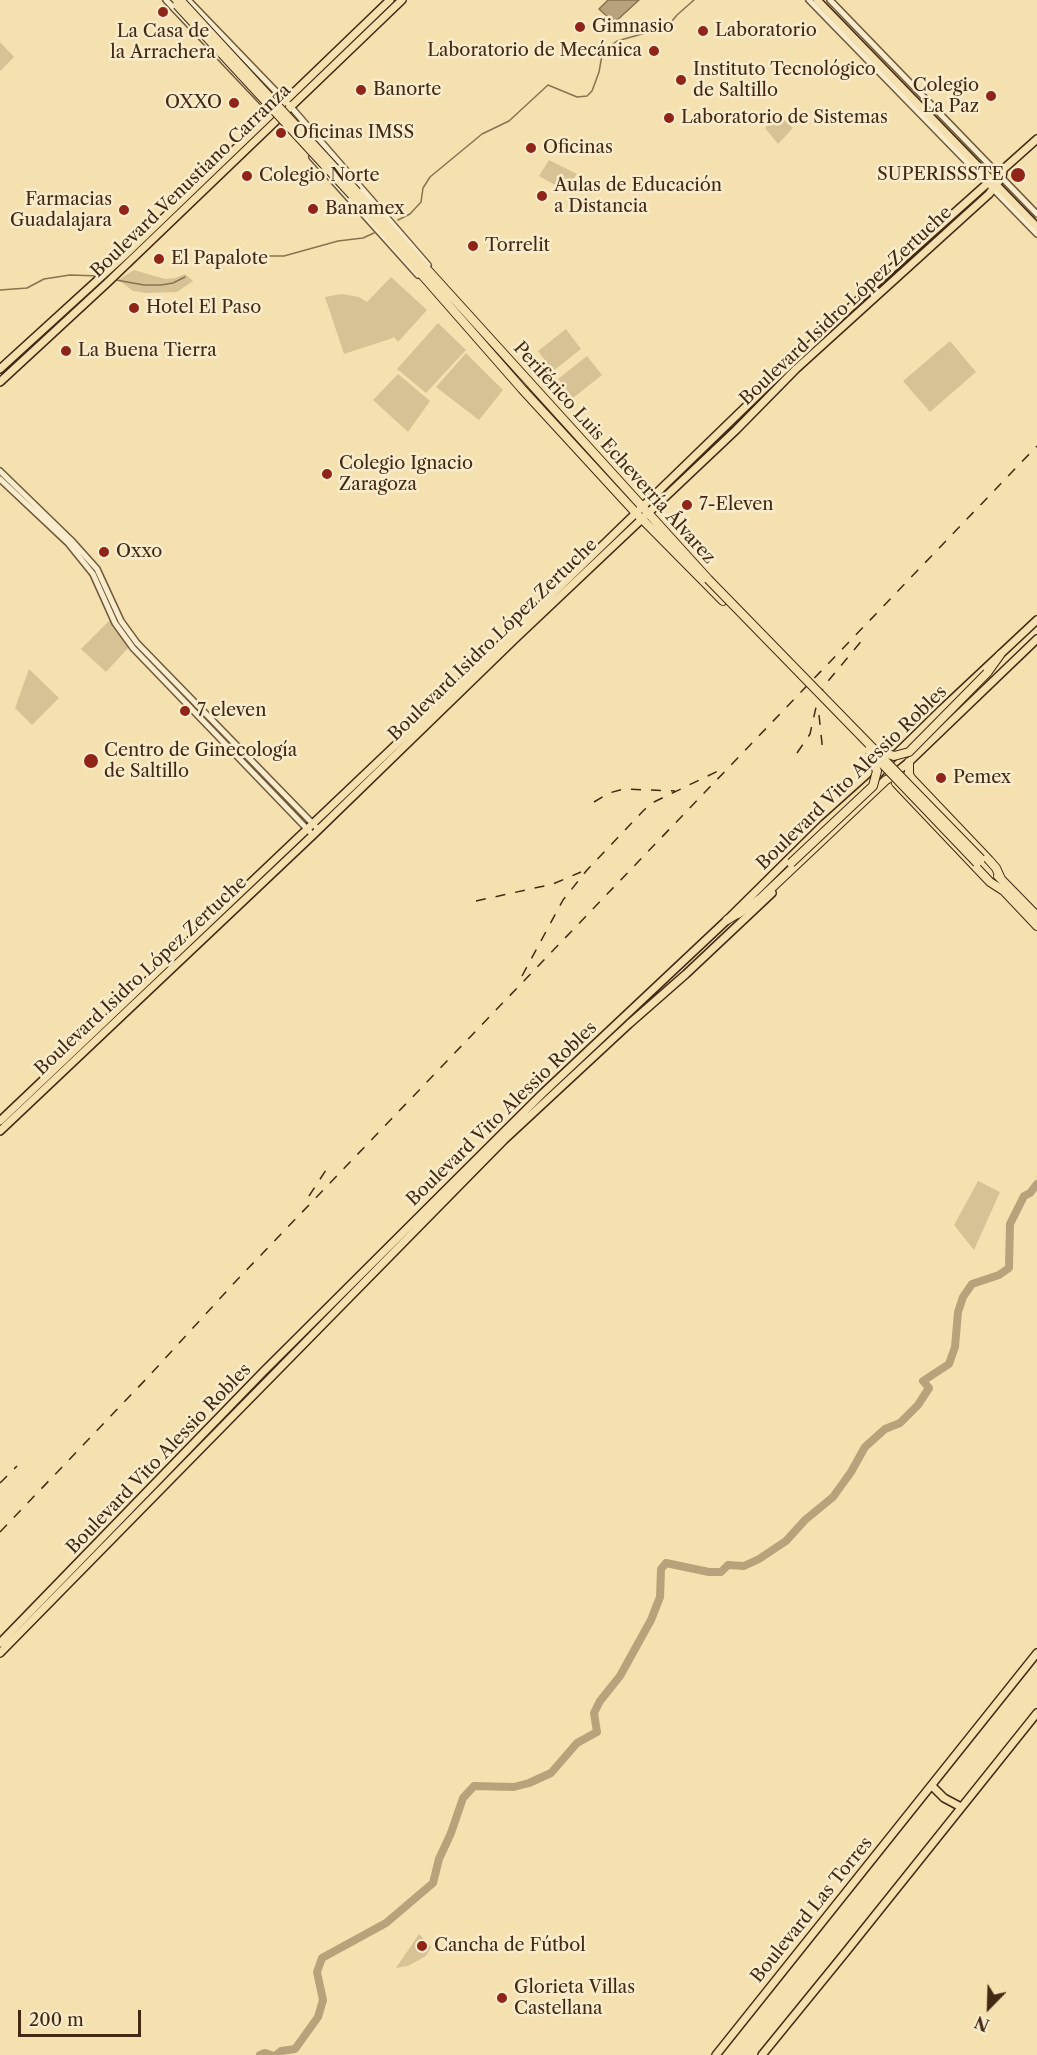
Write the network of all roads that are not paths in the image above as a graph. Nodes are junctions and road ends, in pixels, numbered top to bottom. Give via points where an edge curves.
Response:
1 (166, 0) edge
2 (390, 0) edge
3 (402, 0) edge
4 (809, 0) edge
5 (820, 0) edge
6 (180, 1) edge
7 (832, 4) edge
8 (843, 24) junction
9 (277, 94) junction
10 (258, 99) junction
11 (288, 104) junction
12 (266, 106) joint
13 (299, 116) junction
14 (273, 117) junction
15 (286, 127) junction
16 (1037, 139) edge
17 (996, 179) junction
18 (354, 193) junction
19 (1037, 214) edge
20 (1037, 220) edge
21 (1037, 227) edge
22 (1037, 234) edge
23 (437, 279) junction
24 (435, 290) junction
25 (454, 298) junction
26 (476, 337) junction
27 (0, 369) edge
28 (0, 382) edge
29 (522, 389) junction
30 (551, 408) junction
31 (0, 471) edge
32 (0, 479) edge
33 (641, 506) junction
34 (635, 512) junction
35 (648, 513) junction
36 (642, 519) junction
37 (706, 580) junction
38 (1037, 620) edge
39 (1037, 639) edge
40 (1000, 655) junction
41 (447, 700) junction
42 (869, 746) junction
43 (885, 750) dead end
44 (900, 751) junction
45 (917, 754) junction
46 (909, 762) junction
47 (891, 777) junction
48 (911, 778) junction
49 (903, 790) junction
50 (312, 829) junction
51 (979, 861) junction
52 (1001, 879) junction
53 (1007, 893) junction
54 (738, 914) junction
55 (1037, 916) edge
56 (727, 920) junction
57 (1037, 926) edge
58 (583, 1060) junction
59 (51, 1078) junction
60 (0, 1121) edge
61 (0, 1131) edge
62 (63, 1584) junction
63 (0, 1643) edge
64 (0, 1653) edge
65 (1037, 1653) edge
66 (1037, 1713) edge
67 (932, 1786) junction
68 (962, 1807) junction
69 (716, 2055) edge
70 (762, 2055) edge

1 - 10 street
2 - 11 main road, Boulevard Venustiano Carranza
3 - 11 main road, Boulevard Venustiano Carranza
4 - 8 street
5 - 7 main road
5 - 8 main road
6 - 9 street
6 - 18 highway, Periférico Luis Echeverría Álvarez, bridge
7 - 8 main road
8 - 17 main road
9 - 10 street via 273,105
9 - 11 street
10 - 12 street
11 - 13 street
11 - 14 main road, Boulevard Venustiano Carranza
12 - 14 main road
13 - 15 street via 289,116
13 - 23 street
14 - 15 street, Periférico Luis Echeverría Álvarez
14 - 27 main road, Boulevard Venustiano Carranza
14 - 28 main road, Boulevard Venustiano Carranza via 106,284
15 - 24 street, Periférico Luis Echeverría Álvarez via 413,271
16 - 17 main road, Boulevard Isidro López Zertuche
17 - 19 street
17 - 20 main road
17 - 21 main road
17 - 22 street
17 - 33 main road, Boulevard Isidro López Zertuche via 846,311
17 - 35 main road, Boulevard Isidro López Zertuche
18 - 23 highway, Periférico Luis Echeverría Álvarez
18 - 24 highway, Periférico Luis Echeverría Álvarez
23 - 25 highway, Periférico Luis Echeverría Álvarez
24 - 26 highway, Periférico Luis Echeverría Álvarez
25 - 26 highway
25 - 30 highway, Periférico Luis Echeverría Álvarez
26 - 29 highway, Periférico Luis Echeverría Álvarez
29 - 30 highway
29 - 34 highway, Periférico Luis Echeverría Álvarez
30 - 33 highway, Periférico Luis Echeverría Álvarez
31 - 50 street via 97,569 121,621 137,643
32 - 50 street via 68,543 93,574 115,623 133,648
33 - 34 main road, Boulevard Isidro López Zertuche
33 - 35 highway, Periférico Luis Echeverría Álvarez
34 - 36 highway, Periférico Luis Echeverría Álvarez
34 - 41 main road, Boulevard Isidro López Zertuche
35 - 36 main road, Boulevard Isidro López Zertuche
35 - 37 highway, Periférico Luis Echeverría Álvarez
36 - 37 highway, Periférico Luis Echeverría Álvarez
36 - 41 main road, Boulevard Isidro López Zertuche
37 - 42 highway, Periférico Luis Echeverría Álvarez, bridge
38 - 40 main road, Boulevard Vito Alessio Robles
39 - 45 main road, Boulevard Vito Alessio Robles
40 - 42 highway, bridge via 909,752 888,755
40 - 44 main road, Boulevard Vito Alessio Robles
41 - 50 main road, Boulevard Isidro López Zertuche
42 - 51 highway, Periférico Luis Echeverría Álvarez, bridge
42 - 54 highway, bridge via 877,771 873,786
43 - 44 main road
44 - 45 main road
44 - 47 highway
44 - 56 main road, Boulevard Vito Alessio Robles
45 - 46 main road, Boulevard Vito Alessio Robles
46 - 47 main road, Boulevard Vito Alessio Robles
46 - 48 highway
47 - 48 highway
47 - 49 highway
47 - 54 highway
47 - 58 main road, Boulevard Vito Alessio Robles via 725,938
48 - 49 highway via 905,781
48 - 52 highway via 989,860
49 - 53 highway via 990,882
50 - 59 main road, Boulevard Isidro López Zertuche
51 - 52 highway, Periférico Luis Echeverría Álvarez
51 - 53 highway, Periférico Luis Echeverría Álvarez
52 - 55 highway, Periférico Luis Echeverría Álvarez
53 - 57 highway, Periférico Luis Echeverría Álvarez
54 - 56 highway
56 - 58 main road, Boulevard Vito Alessio Robles
58 - 62 main road, Boulevard Vito Alessio Robles via 415,1220 330,1311 220,1417 150,1496
59 - 60 main road, Boulevard Isidro López Zertuche
59 - 61 main road, Boulevard Isidro López Zertuche
62 - 63 main road, Boulevard Vito Alessio Robles
62 - 64 main road, Boulevard Vito Alessio Robles
65 - 67 main road, Boulevard Las Torres
66 - 68 main road
67 - 68 main road
67 - 69 main road, Boulevard Las Torres
68 - 70 main road

